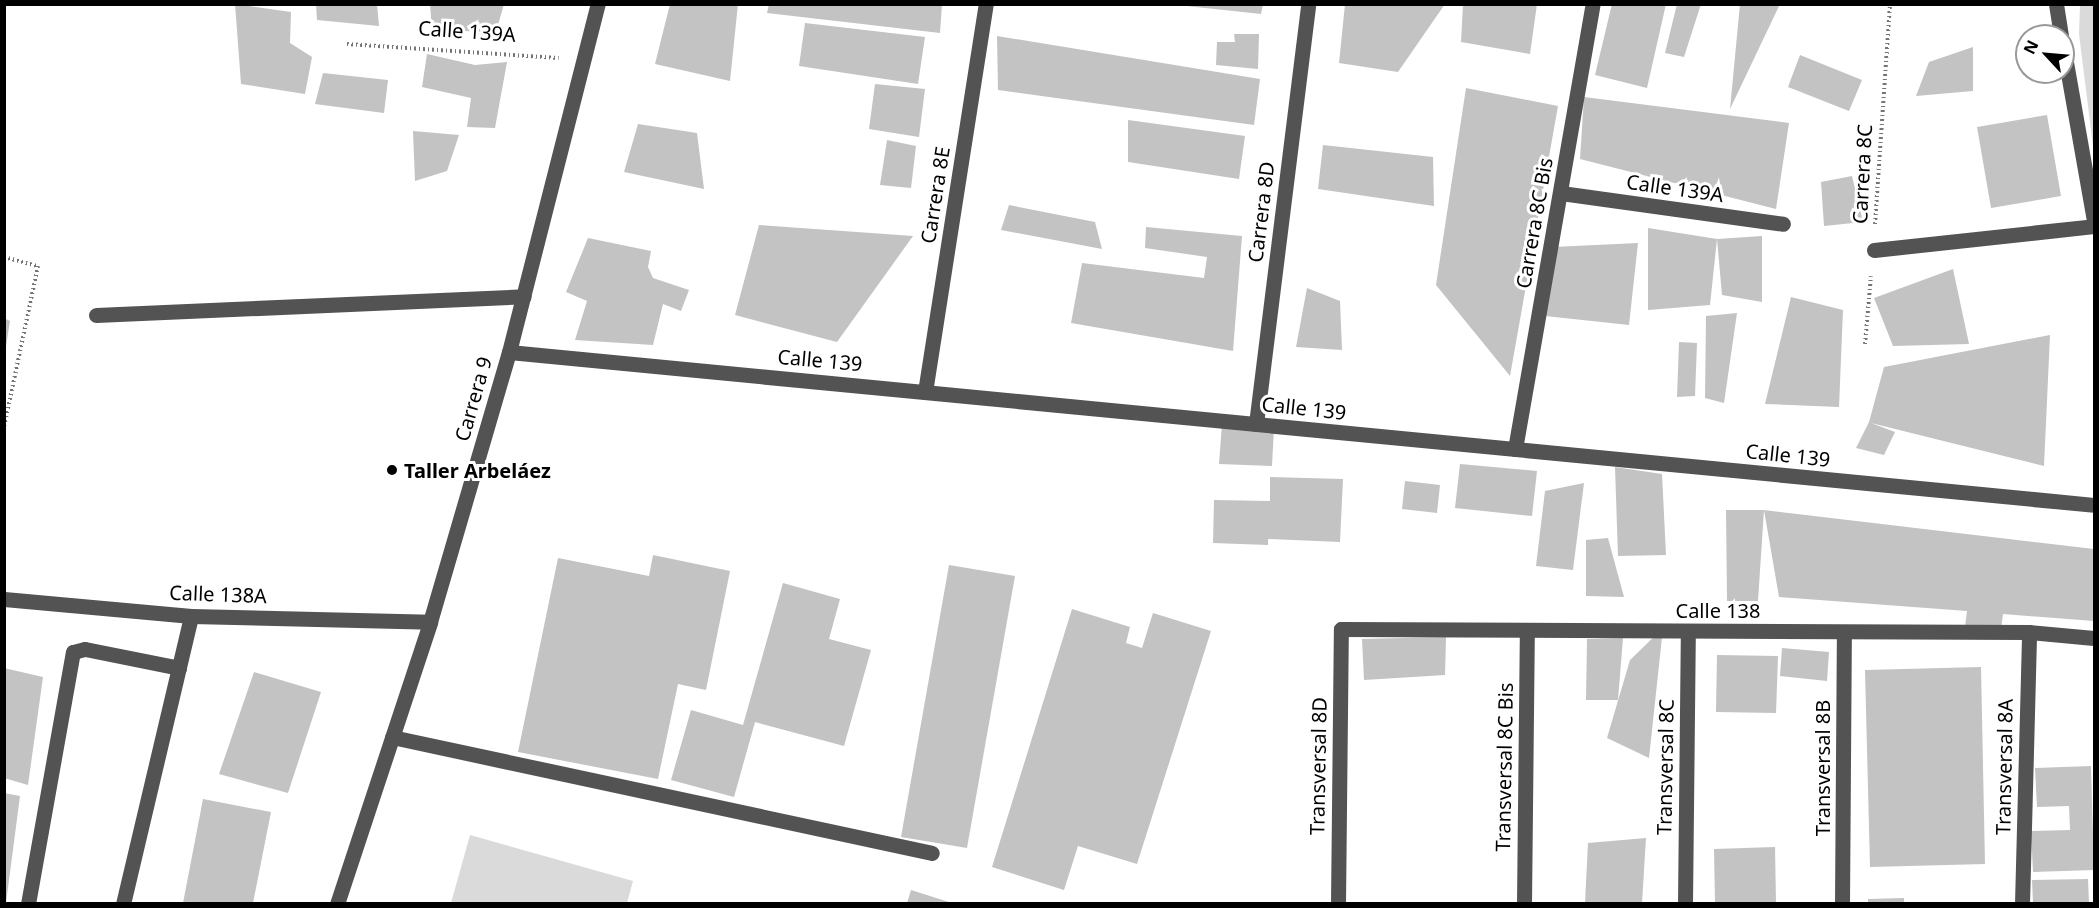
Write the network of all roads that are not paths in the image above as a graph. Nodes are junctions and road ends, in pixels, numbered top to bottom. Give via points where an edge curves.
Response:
1 (597, 4) edge
2 (986, 4) edge
3 (1308, 4) edge
4 (1593, 4) edge
5 (2056, 4) edge
6 (2059, 24) edge
7 (2070, 84) edge
8 (1561, 193) junction
9 (2094, 220) edge
10 (1783, 224) dead end
11 (2094, 226) edge
12 (1874, 249) road end
13 (524, 296) junction
14 (96, 315) dead end
15 (509, 352) junction
16 (925, 392) junction
17 (1256, 424) junction
18 (1515, 449) junction
19 (2094, 505) edge
20 (4, 599) edge
21 (191, 616) junction
22 (430, 622) junction
23 (1341, 629) joint
24 (1527, 630) junction
25 (1688, 631) junction
26 (1844, 632) junction
27 (2029, 632) junction
28 (2094, 638) edge
29 (179, 668) junction
30 (392, 737) junction
31 (932, 853) dead end
32 (28, 903) edge
33 (123, 903) edge
34 (337, 903) edge
35 (1338, 903) edge
36 (1524, 903) edge
37 (1685, 903) edge
38 (1842, 903) edge
39 (2022, 903) edge

1 - 13 street, Carrera 9
2 - 16 street, Carrera 8E
3 - 17 street, Carrera 8D
4 - 8 street, Carrera 8C Bis
5 - 6 street
7 - 9 street
8 - 10 street, Calle 139A
8 - 18 street, Carrera 8C Bis
11 - 12 street
13 - 14 street
13 - 15 street, Carrera 9
15 - 16 street, Calle 139
15 - 22 street, Carrera 9
16 - 17 street, Calle 139
17 - 18 street, Calle 139
18 - 19 street, Calle 139
20 - 21 street, Calle 138A
21 - 22 street, Calle 138A
21 - 29 street
22 - 30 street, Carrera 9
23 - 24 street, Calle 138
23 - 35 street, Transversal 8D
24 - 25 street, Calle 138
24 - 36 street, Transversal 8C Bis
25 - 26 street, Calle 138
25 - 37 street, Transversal 8C
26 - 27 street, Calle 138
26 - 38 street, Transversal 8B
27 - 28 street, Calle 138
27 - 39 street, Transversal 8A
29 - 32 street via 85,649 72,652
29 - 33 street
30 - 31 street
30 - 34 street, Carrera 9

